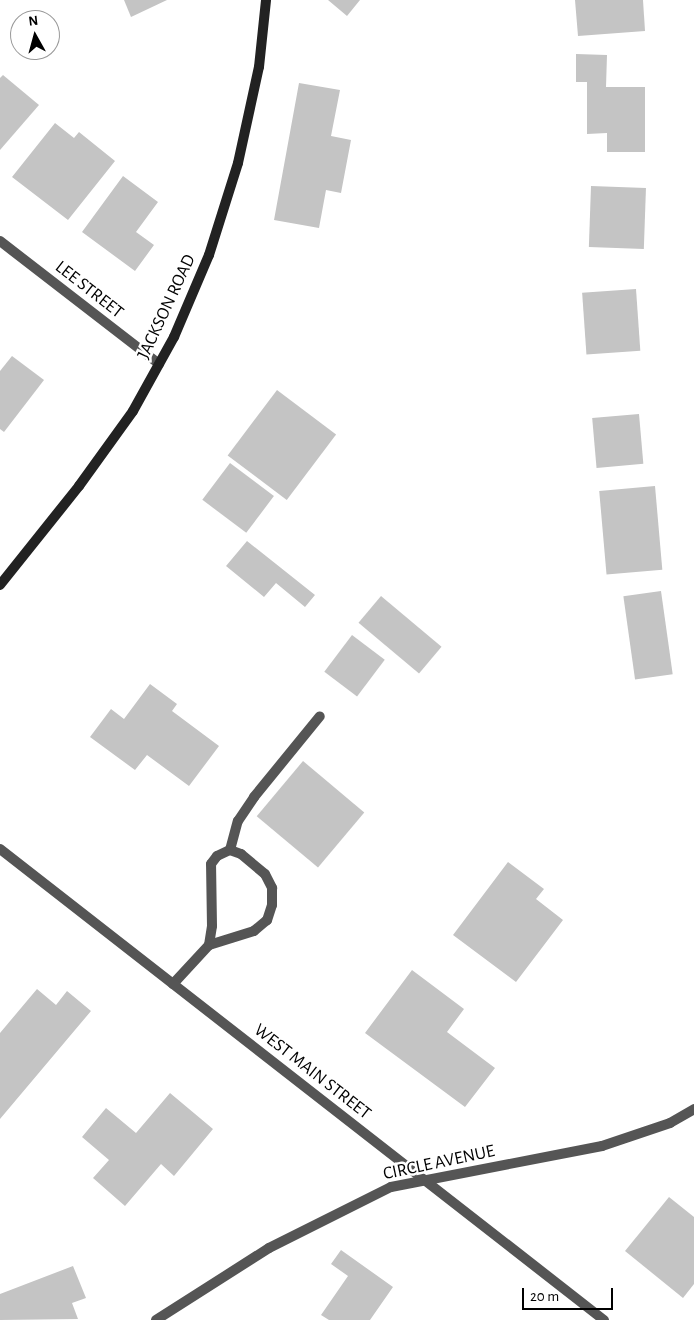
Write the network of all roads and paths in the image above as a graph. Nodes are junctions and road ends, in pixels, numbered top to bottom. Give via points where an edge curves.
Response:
1 (266, 0) edge
2 (0, 241) edge
3 (159, 364) junction
4 (0, 585) edge
5 (320, 716) dead end
6 (0, 849) edge
7 (230, 850) junction
8 (209, 945) junction
9 (173, 984) junction
10 (694, 1109) edge
11 (427, 1182) junction
12 (156, 1320) edge
13 (604, 1320) edge

1 - 3 street, JACKSON ROAD via 259,67 238,163 209,255
2 - 3 street, LEE STREET
3 - 4 street, JACKSON ROAD via 133,411 79,486
5 - 7 street via 254,796 238,821
6 - 9 street, WEST MAIN STREET
7 - 8 street via 217,856 211,864 212,926
7 - 8 street via 241,854 265,874 272,888 272,905 266,920 254,931
8 - 9 street
9 - 11 street, WEST MAIN STREET
10 - 11 street, CIRCLE AVENUE via 670,1123 602,1146
11 - 12 street, CIRCLE AVENUE via 391,1187 342,1210 269,1248
11 - 13 street, WEST MAIN STREET

